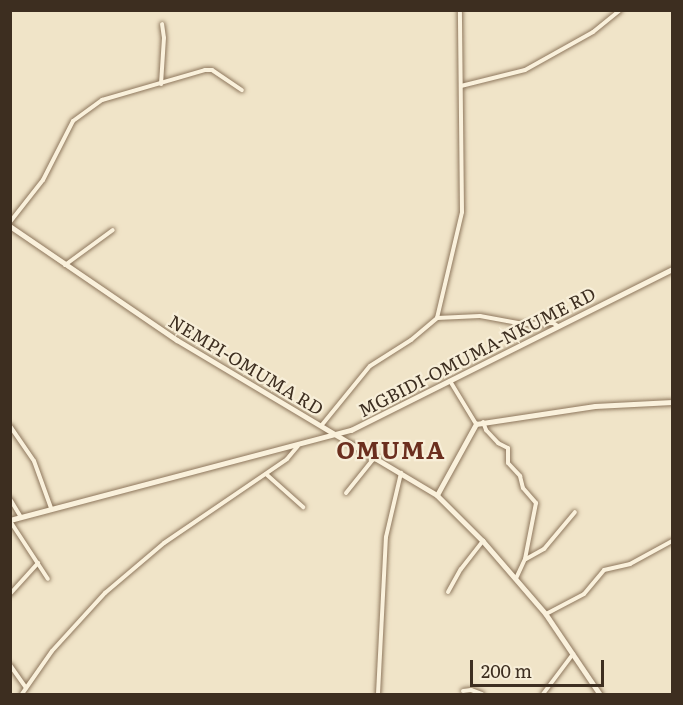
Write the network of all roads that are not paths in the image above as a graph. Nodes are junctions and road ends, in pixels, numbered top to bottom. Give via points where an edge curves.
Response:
1 (460, 10) edge
2 (620, 10) edge
3 (162, 24) dead end
4 (161, 84) junction
5 (461, 86) junction
6 (242, 90) dead end
7 (10, 224) edge
8 (113, 230) dead end
9 (64, 265) junction
10 (672, 269) edge
11 (437, 318) junction
12 (558, 327) junction
13 (450, 381) junction
14 (672, 402) edge
15 (483, 422) junction
16 (476, 424) junction
17 (10, 426) edge
18 (321, 426) junction
19 (336, 435) junction
20 (298, 446) junction
21 (374, 458) junction
22 (401, 473) junction
23 (267, 474) junction
24 (346, 493) dead end
25 (437, 495) junction
26 (10, 499) edge
27 (303, 507) dead end
28 (51, 508) junction
29 (575, 512) dead end
30 (21, 517) junction
31 (10, 520) edge
32 (483, 541) junction
33 (672, 541) edge
34 (525, 559) junction
35 (38, 564) junction
36 (516, 578) junction
37 (48, 579) dead end
38 (448, 592) dead end
39 (10, 594) edge
40 (546, 614) junction
41 (573, 654) junction
42 (10, 665) edge
43 (26, 688) junction
44 (463, 691) dead end
45 (22, 694) edge
46 (378, 694) edge
47 (482, 694) edge
48 (543, 694) edge
49 (600, 694) edge

1 - 5 street
2 - 5 street via 593,32 525,70
3 - 4 street
4 - 6 street via 196,71 212,70
4 - 7 street via 112,96 73,121 43,180
5 - 11 street via 462,212
7 - 9 street, NEMPI-OMUMA RD
8 - 9 street
9 - 18 street, NEMPI-OMUMA RD via 177,340
10 - 12 street, MGBIDI-OMUMA-NKUME RD
11 - 12 street via 480,316 523,324 553,323
11 - 18 street via 370,366
12 - 13 street, MGBIDI-OMUMA-NKUME RD
13 - 16 street
13 - 19 street, MGBIDI-OMUMA-NKUME RD
14 - 15 street via 595,406
15 - 16 street
15 - 34 street via 498,443 508,448 508,463 536,503
16 - 25 street
17 - 28 street via 34,461
18 - 19 street, NEMPI-OMUMA RD
19 - 20 street, MGBIDI-OMUMA-NKUME RD
19 - 21 street, NEMPI-OMUMA RD
20 - 23 street
20 - 28 street, MGBIDI-OMUMA-NKUME RD
21 - 22 street, NEMPI-OMUMA RD
21 - 24 street
22 - 25 street, NEMPI-OMUMA RD
22 - 46 street via 386,537
23 - 27 street
23 - 43 street via 164,543 105,593 51,651
25 - 32 street, NEMPI-OMUMA RD
26 - 30 street
28 - 30 street, MGBIDI-OMUMA-NKUME RD
29 - 34 street via 544,549
30 - 31 street, MGBIDI-OMUMA-NKUME RD
31 - 35 street
32 - 36 street, NEMPI-OMUMA RD
32 - 38 street
33 - 40 street via 630,564 604,570 584,594
34 - 36 street
35 - 37 street
35 - 39 street
36 - 40 street, NEMPI-OMUMA RD
40 - 41 street, NEMPI-OMUMA RD
41 - 48 street
41 - 49 street, NEMPI-OMUMA RD
42 - 43 street
43 - 45 street
44 - 47 street

